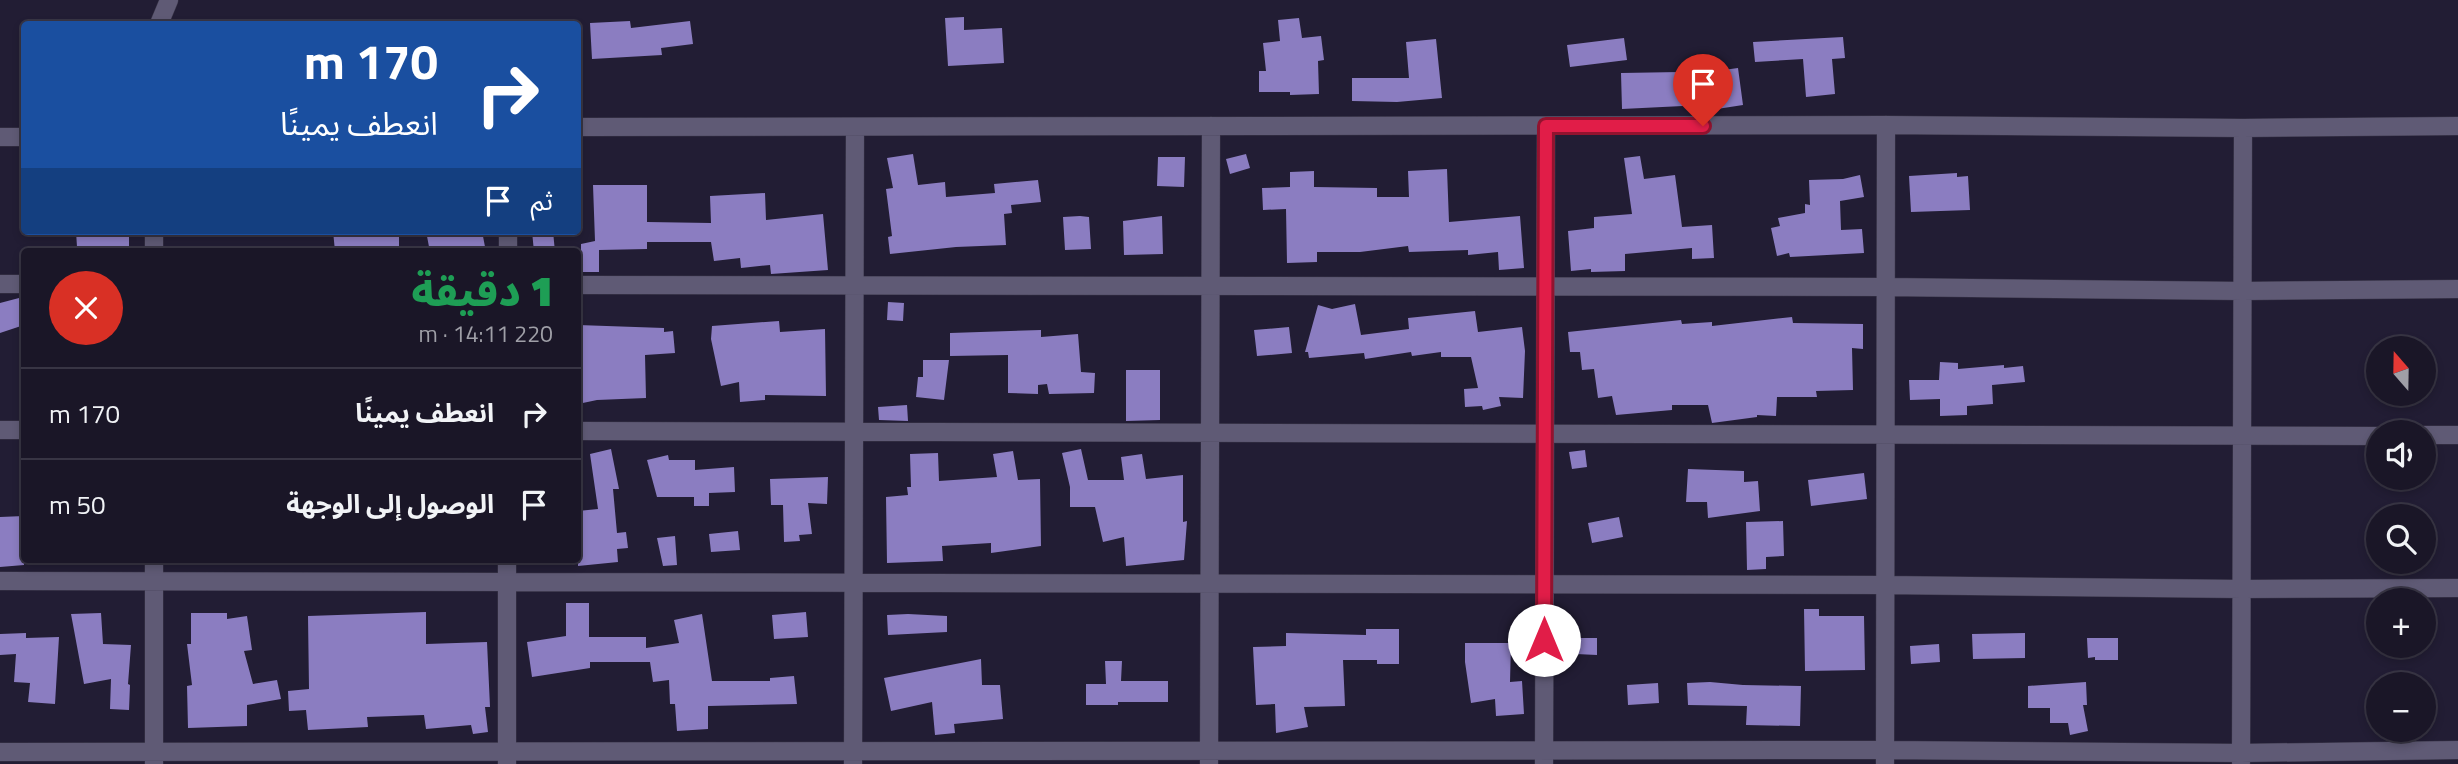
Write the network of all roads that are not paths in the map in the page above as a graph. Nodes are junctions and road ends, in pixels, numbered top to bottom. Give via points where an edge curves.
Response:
1 (169, 0) edge
2 (160, 21) edge
3 (1886, 125) junction
4 (1211, 126) junction
5 (1546, 126) junction
6 (2458, 126) edge
7 (581, 127) edge
8 (855, 127) junction
9 (2243, 128) junction
10 (0, 137) edge
11 (21, 137) edge
12 (0, 284) edge
13 (21, 284) edge
14 (581, 285) edge
15 (855, 285) junction
16 (1210, 286) junction
17 (1545, 286) junction
18 (1886, 287) junction
19 (2458, 289) edge
20 (2243, 291) junction
21 (0, 430) edge
22 (21, 430) edge
23 (581, 431) edge
24 (854, 432) junction
25 (1210, 432) junction
26 (1545, 432) junction
27 (1885, 433) junction
28 (2436, 435) edge
29 (2458, 435) edge
30 (2366, 436) edge
31 (2243, 437) junction
32 (154, 563) edge
33 (507, 563) edge
34 (0, 581) edge
35 (154, 581) junction
36 (507, 582) junction
37 (854, 583) junction
38 (1209, 584) junction
39 (1544, 584) junction
40 (1885, 585) junction
41 (2458, 587) edge
42 (2242, 589) junction
43 (2458, 750) edge
44 (0, 752) edge
45 (853, 757) edge
46 (1209, 757) edge
47 (1544, 757) edge
48 (1885, 757) edge
49 (154, 758) edge
50 (507, 758) edge
51 (2241, 758) edge

1 - 2 street
3 - 5 street
3 - 9 street
3 - 18 street
4 - 5 street
4 - 8 street
4 - 16 street
5 - 17 street
6 - 9 street
7 - 8 street
8 - 15 street
9 - 20 street
10 - 11 street
12 - 13 street
14 - 15 street
15 - 16 street
15 - 24 street
16 - 17 street
16 - 25 street
17 - 18 street
17 - 26 street
18 - 20 street
18 - 27 street
19 - 20 street
20 - 31 street
21 - 22 street
23 - 24 street
24 - 25 street
24 - 37 street
25 - 26 street
25 - 38 street
26 - 27 street
26 - 39 street
27 - 31 street
27 - 40 street
28 - 29 street
30 - 31 street
31 - 42 street
32 - 35 street
33 - 36 street
34 - 35 street
35 - 36 street
35 - 49 street
36 - 37 street
36 - 50 street
37 - 38 street
37 - 45 street
38 - 39 street
38 - 46 street
39 - 40 street
39 - 47 street
40 - 42 street
40 - 48 street
41 - 42 street
42 - 51 street
43 - 51 street
44 - 49 street
45 - 46 street
45 - 50 street
46 - 47 street
47 - 48 street
48 - 51 street
49 - 50 street

